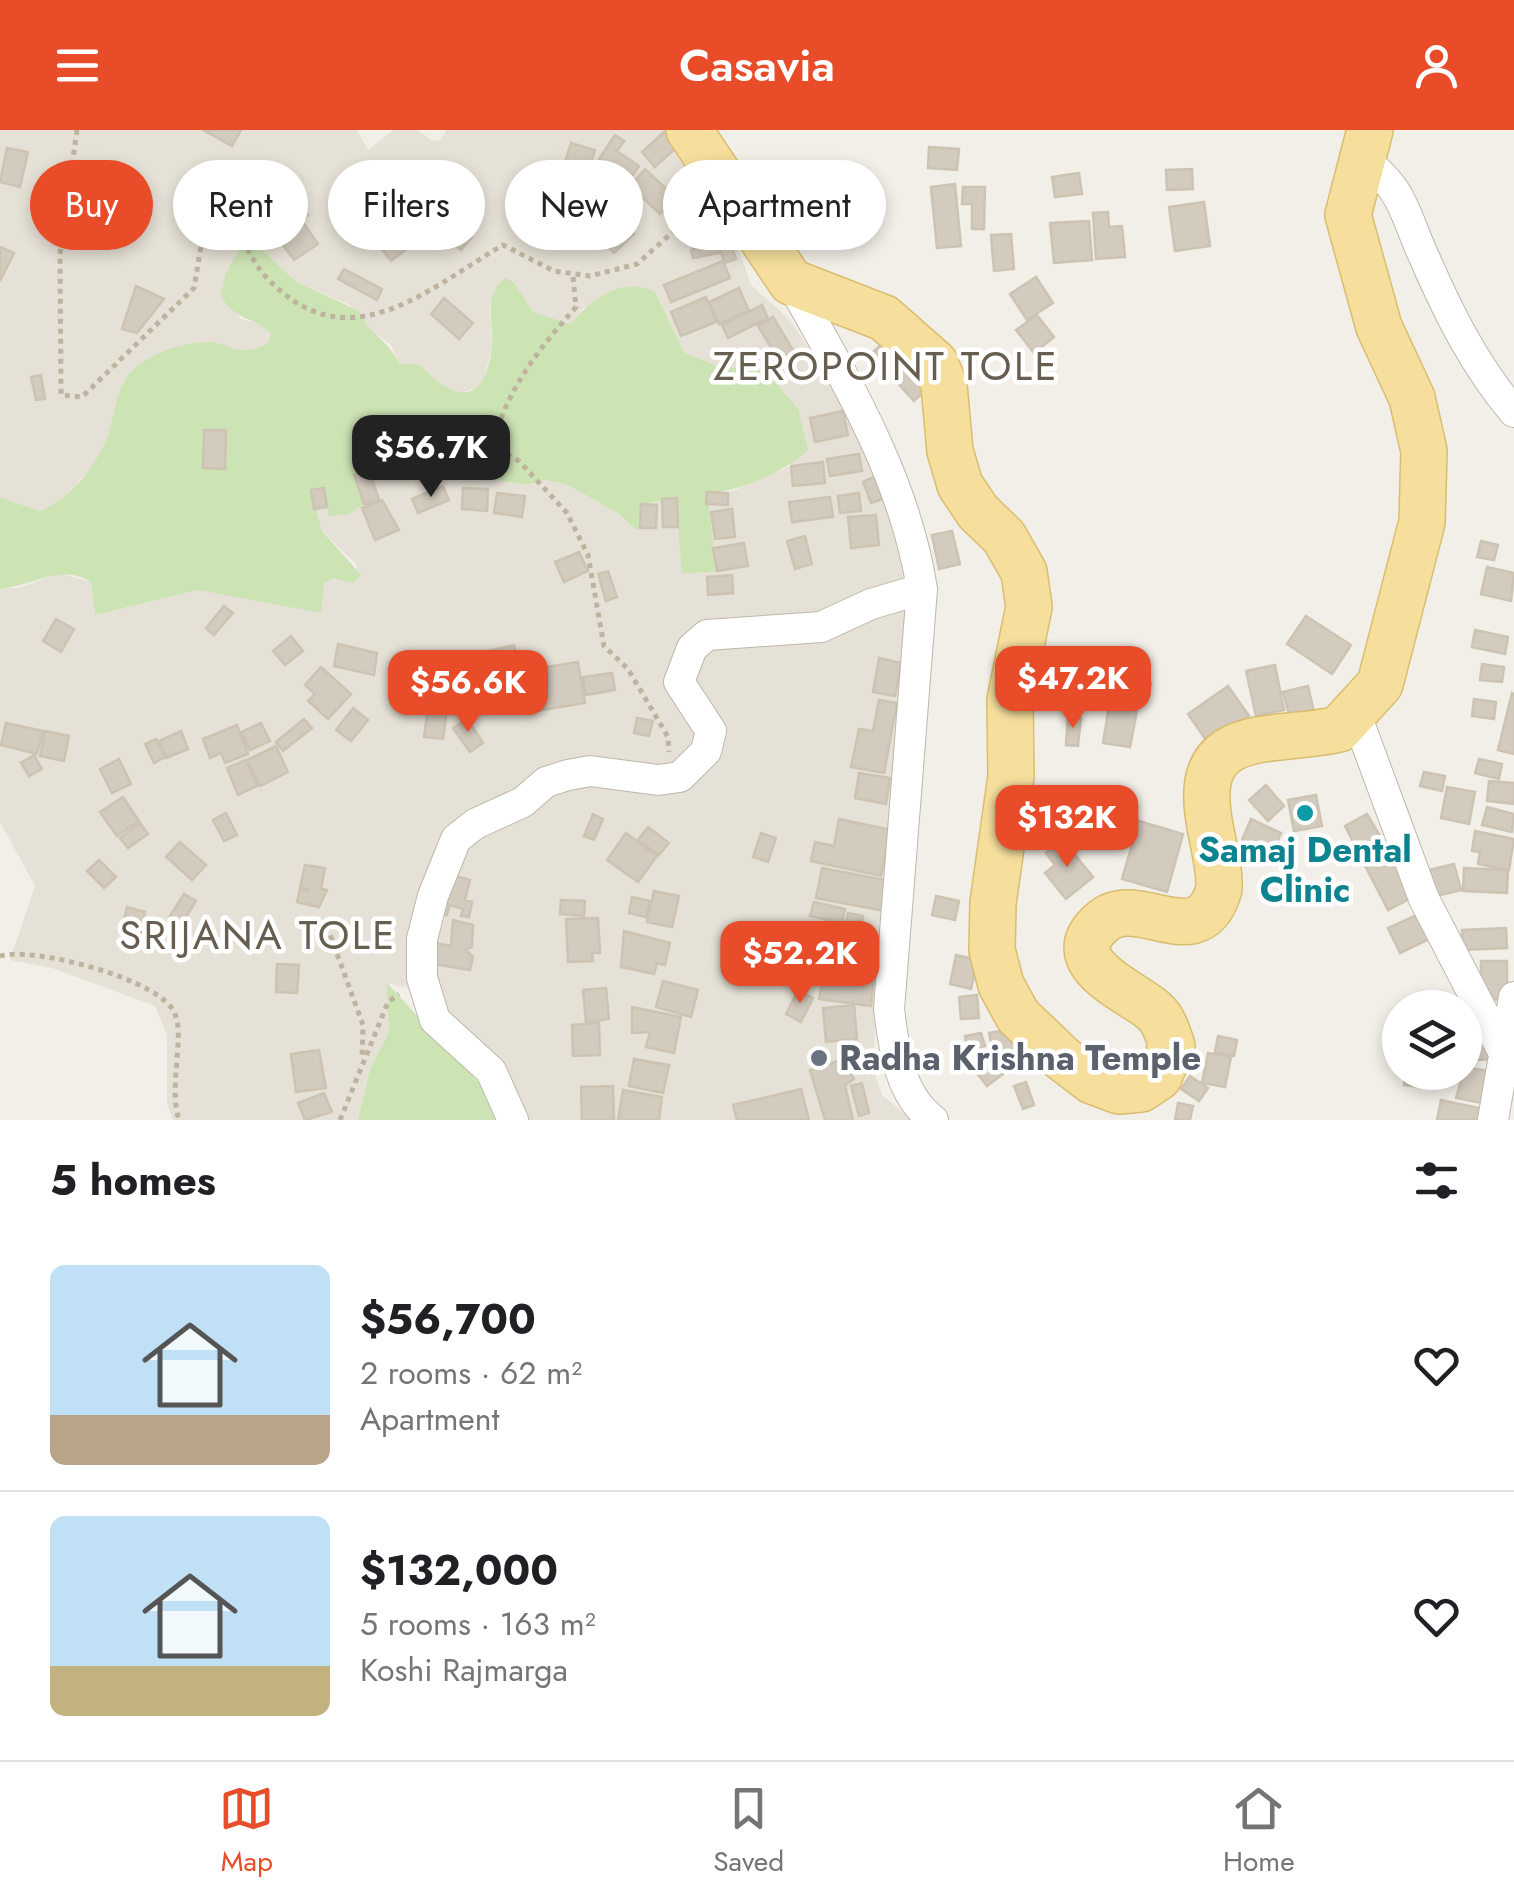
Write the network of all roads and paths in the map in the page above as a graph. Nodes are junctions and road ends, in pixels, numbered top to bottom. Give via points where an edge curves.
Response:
1 (77, 130) edge
2 (689, 130) edge
3 (1366, 144) edge
4 (709, 160) edge
5 (663, 239) edge
6 (769, 250) edge
7 (573, 276) junction
8 (791, 282) junction
9 (1514, 412) edge
10 (922, 589) junction
11 (1356, 715) junction
12 (680, 777) junction
13 (327, 926) dead end
14 (0, 956) edge
15 (422, 978) junction
16 (1514, 996) edge
17 (1510, 1060) edge
18 (362, 1067) junction
19 (179, 1120) edge
20 (340, 1120) edge
21 (513, 1120) edge
22 (933, 1120) edge
23 (1494, 1120) edge

1 - 7 path via 60,254 61,395 68,399 82,397 194,288 212,206 228,213 247,255 287,298 318,312 350,316 405,307 503,245
2 - 4 main road
3 - 9 street via 1402,197 1470,352
3 - 11 main road via 1348,216 1379,327 1412,398 1424,452 1422,522 1380,684
5 - 7 path via 636,264
6 - 8 main road
7 - 12 path via 576,307 545,340 499,416 493,446 518,461 566,513 588,555 604,646 628,669 668,737 669,758
8 - 10 street via 897,491
8 - 11 main road via 884,318 935,363 960,485 1024,572 1028,606 1010,700 1011,777 992,950 1000,986 1018,1016 1092,1081 1119,1091 1141,1089 1159,1077 1172,1046 1157,1014 1107,984 1089,951 1102,922 1119,914 1199,920 1214,906 1220,870 1204,784 1210,765 1240,743 1339,730
10 - 12 street via 822,627 708,635 692,648 679,682 710,731 706,751
10 - 22 street via 889,1009 895,1061 918,1109
11 - 17 street via 1424,899
12 - 15 street via 568,775 475,824 456,839 433,896 422,939
13 - 18 path via 364,1026
14 - 19 path via 17,950 37,955 122,977 163,997 176,1015 173,1099
15 - 18 path via 388,1002
15 - 21 street via 434,1020 491,1072
16 - 17 street
17 - 23 street
18 - 20 path

